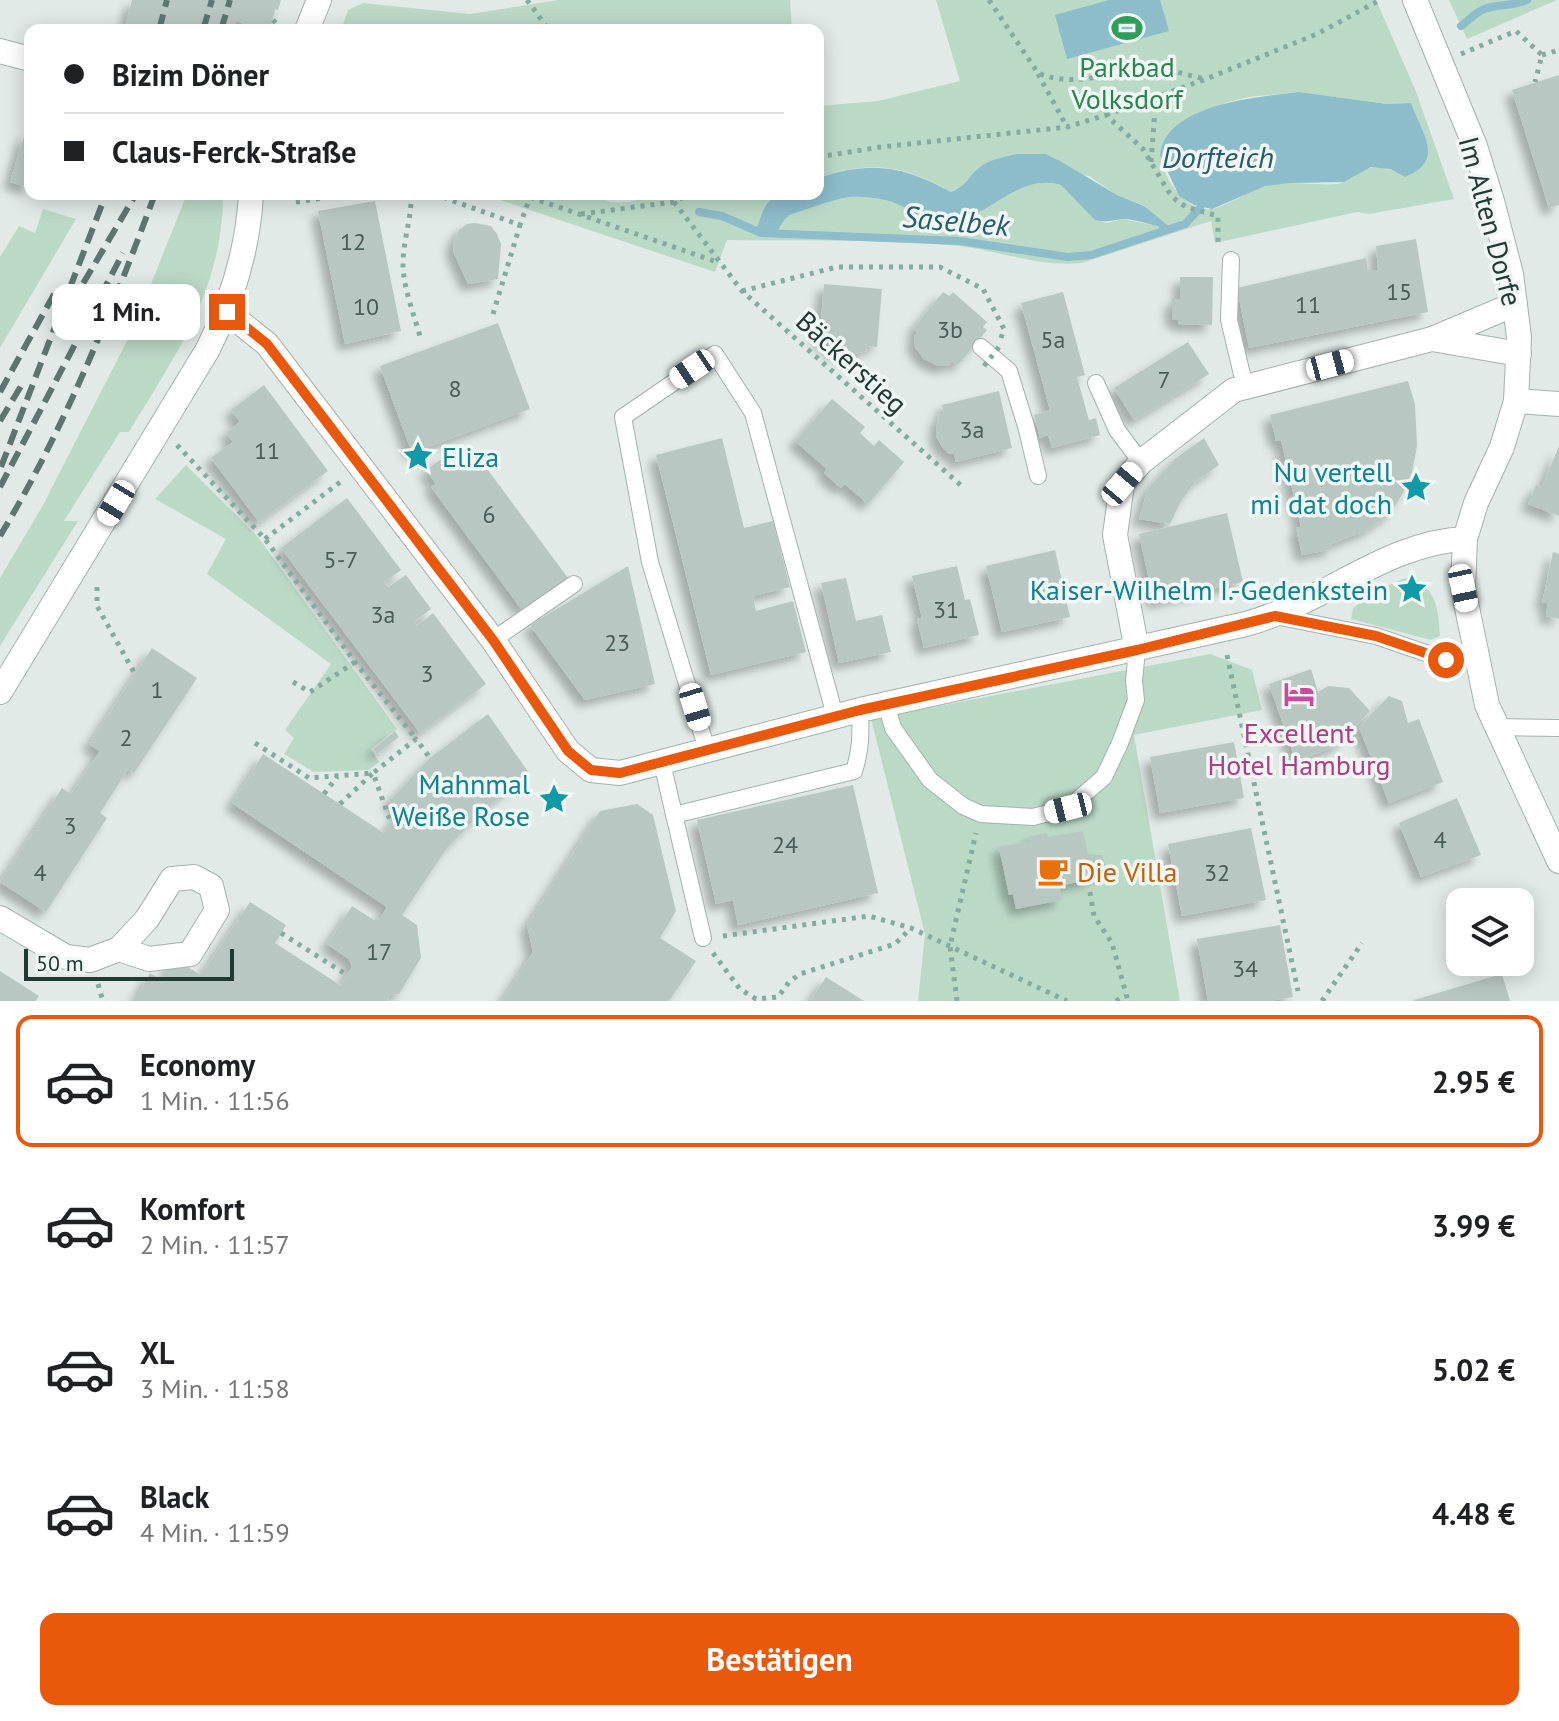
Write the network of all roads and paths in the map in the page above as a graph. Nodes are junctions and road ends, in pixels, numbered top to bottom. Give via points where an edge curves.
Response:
1 (319, 0) edge
2 (527, 0) edge
3 (989, 0) edge
4 (1380, 0) edge
5 (1420, 11) edge
6 (273, 20) dead end
7 (277, 24) edge
8 (309, 24) edge
9 (545, 24) edge
10 (1559, 50) edge
11 (0, 51) edge
12 (1542, 55) junction
13 (1439, 56) junction
14 (24, 57) edge
15 (1038, 73) junction
16 (1206, 79) junction
17 (1535, 82) dead end
18 (1164, 94) junction
19 (1106, 115) junction
20 (1067, 127) junction
21 (824, 156) edge
22 (1151, 163) junction
23 (250, 200) edge
24 (310, 200) edge
25 (411, 200) edge
26 (451, 200) edge
27 (529, 200) edge
28 (538, 200) edge
29 (678, 200) edge
30 (296, 202) dead end
31 (674, 202) junction
32 (578, 214) junction
33 (1218, 216) dead end
34 (520, 225) junction
35 (1231, 260) dead end
36 (718, 262) junction
37 (742, 291) junction
38 (1515, 304) junction
39 (227, 312) junction
40 (493, 314) dead end
41 (1432, 339) junction
42 (421, 340) dead end
43 (981, 347) dead end
44 (1519, 354) junction
45 (984, 366) dead end
46 (1096, 383) dead end
47 (1245, 387) junction
48 (1516, 401) junction
49 (1559, 404) edge
50 (161, 428) junction
51 (1141, 462) junction
52 (360, 468) junction
53 (1038, 476) dead end
54 (964, 488) dead end
55 (265, 539) junction
56 (1465, 539) junction
57 (574, 584) dead end
58 (97, 587) dead end
59 (1275, 616) junction
60 (1222, 630) junction
61 (493, 640) junction
62 (1137, 650) junction
63 (1446, 660) dead end
64 (355, 662) junction
65 (135, 674) dead end
66 (293, 682) dead end
67 (0, 692) edge
68 (886, 704) junction
69 (860, 710) junction
70 (835, 716) junction
71 (1492, 716) junction
72 (1559, 728) edge
73 (416, 739) junction
74 (255, 743) dead end
75 (707, 750) junction
76 (430, 758) dead end
77 (662, 763) junction
78 (373, 773) junction
79 (338, 776) junction
80 (324, 794) dead end
81 (340, 804) dead end
82 (981, 814) junction
83 (674, 815) junction
84 (391, 823) dead end
85 (1559, 861) edge
86 (1090, 892) dead end
87 (0, 918) edge
88 (911, 928) junction
89 (281, 933) dead end
90 (703, 938) junction
91 (1362, 943) dead end
92 (950, 946) junction
93 (119, 949) dead end
94 (347, 975) dead end
95 (1298, 991) dead end
96 (1126, 998) edge
97 (957, 1001) edge
98 (1067, 1001) edge
99 (1116, 1001) edge
100 (1322, 1001) edge

1 - 8 street
2 - 9 path
3 - 15 path
4 - 16 path via 1317,34
5 - 13 street, Im Alten Dorfe
6 - 7 path
10 - 12 path
11 - 14 street
12 - 13 path via 1516,31
12 - 17 path
13 - 38 street, Im Alten Dorfe via 1492,201
15 - 16 path via 1069,81 1158,69
15 - 20 path
16 - 18 path
18 - 19 path
18 - 22 path via 1155,109
19 - 20 path
19 - 22 path
20 - 21 path
22 - 33 path via 1168,191 1186,207
23 - 39 street via 247,241
24 - 30 path
25 - 42 path via 402,268
26 - 34 path
27 - 34 path
28 - 32 path
29 - 31 path
31 - 32 path
31 - 36 path, Bäckerstieg
32 - 36 path
34 - 40 path
35 - 47 lane via 1229,320
36 - 37 path, Bäckerstieg
37 - 45 path, bridge via 837,267 940,267 983,289 1004,329 999,347
37 - 54 path, Bäckerstieg
38 - 41 street
38 - 44 street, Im Alten Dorfe
39 - 50 street
39 - 52 street via 267,344
41 - 44 street
41 - 47 street
43 - 53 lane via 1009,371
44 - 48 street, Im Alten Dorfe
46 - 51 lane via 1117,430
47 - 51 street via 1234,390
48 - 49 street
48 - 56 street, Im Alten Dorfe
50 - 55 path
50 - 67 street
51 - 62 street via 1122,484 1115,535
52 - 55 path
52 - 61 street
55 - 64 path
56 - 59 street via 1406,550
56 - 71 street, Im Alten Dorfe via 1463,588
57 - 61 lane
58 - 65 path via 97,606
59 - 60 street
59 - 63 lane via 1376,636
60 - 62 street
60 - 95 path
61 - 77 street via 568,751 591,770 620,773
62 - 68 street
62 - 82 lane via 1136,700 1104,777 1068,808 1033,817
64 - 66 path via 310,692
64 - 73 path
68 - 69 street
68 - 82 lane via 893,728 930,780
69 - 70 street
69 - 83 lane via 854,771
70 - 75 street
70 - 75 lane via 753,413 715,354 623,417 650,562
71 - 72 lane
71 - 85 street, Im Alten Dorfe
73 - 76 path
73 - 78 path
74 - 79 path via 309,778
75 - 77 street
77 - 83 lane
78 - 79 path
78 - 81 path
78 - 84 path
79 - 80 path
82 - 92 path
83 - 90 lane
86 - 96 path via 1094,916 1112,943
87 - 93 street via 66,957 90,960
88 - 90 path via 869,916
88 - 90 path via 895,944 800,974 778,997 756,999 740,989
88 - 92 path
89 - 94 path
91 - 100 path
92 - 97 path
92 - 98 path
96 - 99 path

